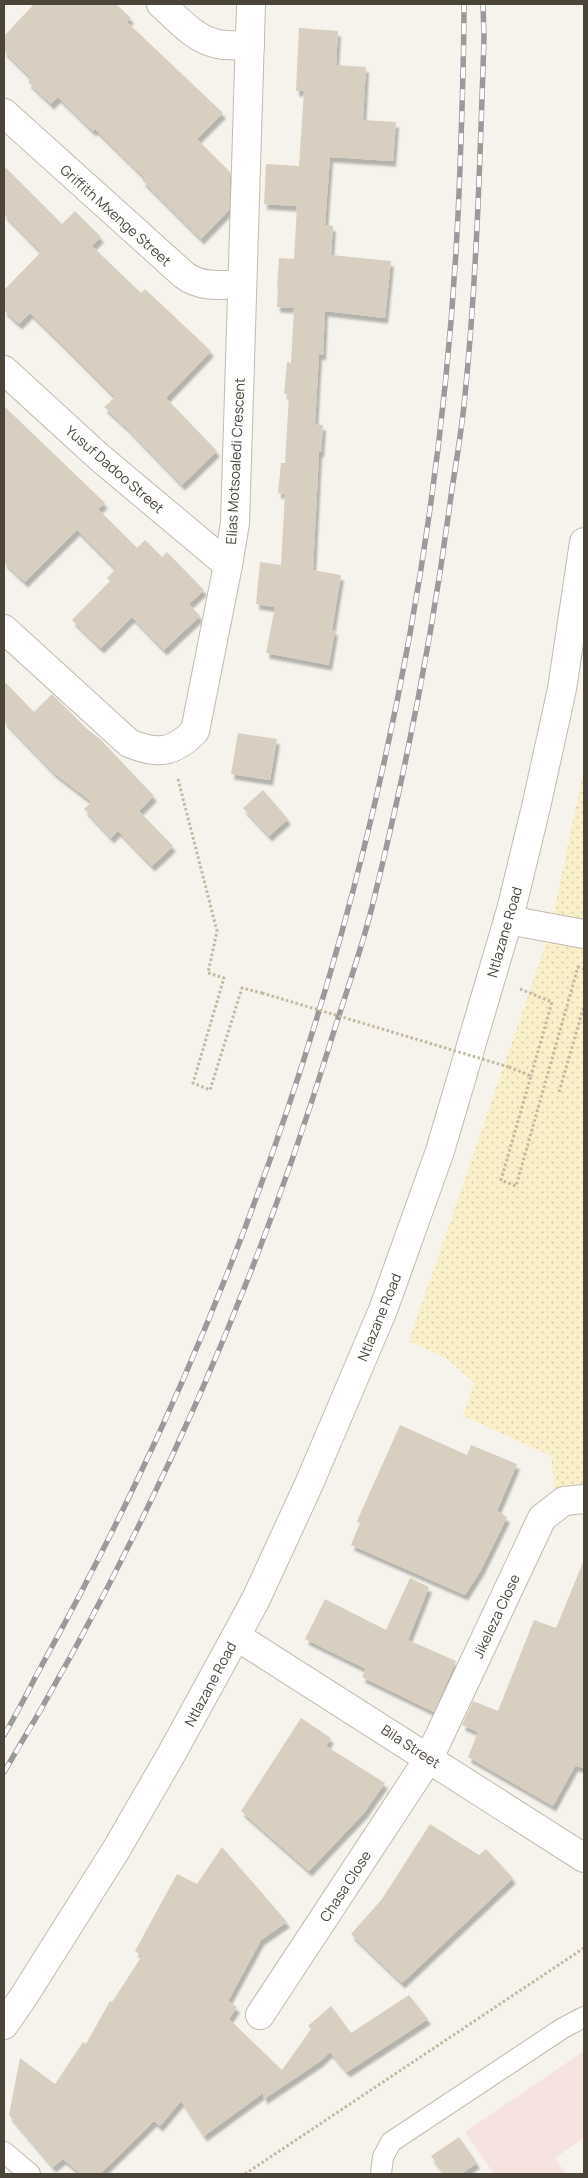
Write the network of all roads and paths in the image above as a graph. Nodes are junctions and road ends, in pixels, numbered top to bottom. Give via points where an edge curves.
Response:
1 (161, 4) edge
2 (251, 4) edge
3 (250, 46) junction
4 (4, 113) edge
5 (241, 284) junction
6 (4, 370) edge
7 (584, 542) edge
8 (228, 565) junction
9 (580, 600) edge
10 (4, 629) edge
11 (170, 749) junction
12 (508, 920) junction
13 (584, 934) edge
14 (584, 969) edge
15 (516, 987) dead end
16 (584, 1006) edge
17 (532, 1076) junction
18 (559, 1092) dead end
19 (584, 1499) edge
20 (236, 1636) junction
21 (429, 1758) junction
22 (584, 1858) edge
23 (584, 1948) edge
24 (260, 2015) dead end
25 (584, 2017) edge
26 (4, 2025) edge
27 (4, 2152) edge
28 (30, 2174) edge
29 (245, 2174) edge
30 (381, 2174) edge

1 - 3 street via 191,31 208,41 219,45
2 - 3 street, Elias Motsoaledi Crescent
3 - 5 street, Elias Motsoaledi Crescent
4 - 5 street, Griffith Mxenge Street via 191,281 213,285
5 - 8 street, Elias Motsoaledi Crescent via 235,523
6 - 8 street, Yusuf Dadoo Street via 100,457
7 - 9 street, Ntlazane Road
8 - 11 street, Elias Motsoaledi Crescent via 195,731
9 - 12 street, Ntlazane Road via 545,768
10 - 11 street via 129,743 151,750
11 - 17 path, bridge via 217,931 208,973 224,978 193,1083 210,1090 242,988
12 - 13 street
12 - 20 street, Ntlazane Road via 440,1151 383,1310 309,1484
14 - 17 path via 578,968 516,1186 501,1180
15 - 17 path via 552,1002
16 - 18 path
19 - 21 street, Jikeleza Close via 564,1501 542,1518
20 - 21 street, Bila Street
20 - 26 street, Ntlazane Road via 116,1850
21 - 22 street, Bila Street
21 - 24 street, Chasa Close
23 - 29 path
25 - 30 lane via 390,2142 382,2157
27 - 28 lane

